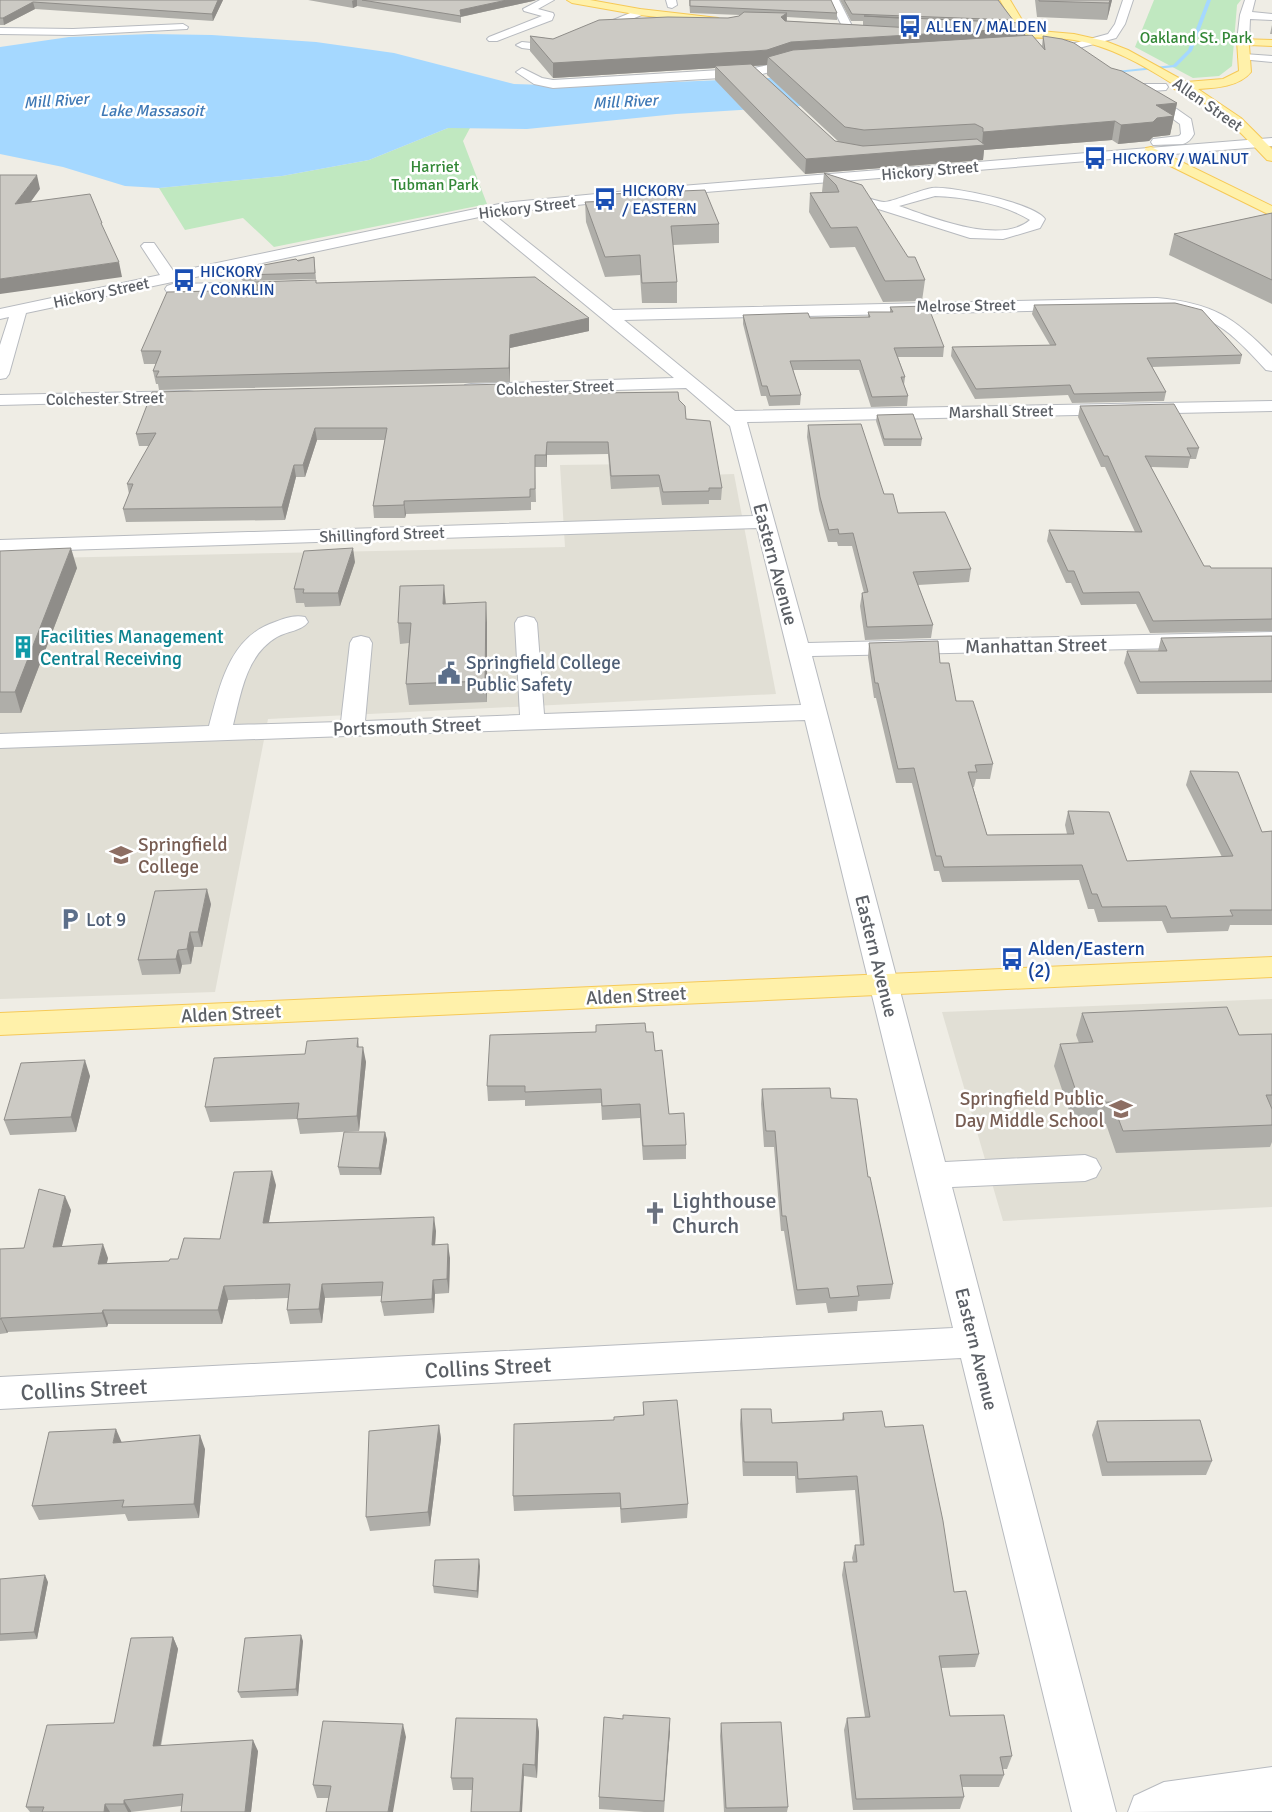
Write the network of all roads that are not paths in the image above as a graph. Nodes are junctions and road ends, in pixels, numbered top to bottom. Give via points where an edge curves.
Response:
1 (549, 0) edge
2 (572, 0) edge
3 (834, 0) edge
4 (1005, 0) edge
5 (1128, 0) edge
6 (1250, 0) edge
7 (665, 8) edge
8 (640, 12) junction
9 (1245, 14) junction
10 (1272, 16) edge
11 (727, 25) joint
12 (183, 27) edge
13 (847, 30) edge
14 (0, 31) edge
15 (1024, 33) junction
16 (603, 35) edge
17 (981, 36) joint
18 (493, 39) dead end
19 (1096, 41) junction
20 (1243, 41) junction
21 (1272, 43) edge
22 (522, 45) dead end
23 (1079, 45) junction
24 (1071, 55) edge
25 (1272, 59) edge
26 (819, 60) edge
27 (1244, 61) junction
28 (1272, 68) edge
29 (1146, 70) junction
30 (522, 72) dead end
31 (754, 72) junction
32 (1106, 76) edge
33 (767, 84) edge
34 (1184, 86) junction
35 (1162, 87) junction
36 (1139, 88) junction
37 (1176, 97) dead end
38 (1216, 122) dead end
39 (1272, 142) edge
40 (1256, 143) junction
41 (1145, 148) junction
42 (992, 153) edge
43 (1272, 157) edge
44 (804, 181) junction
45 (886, 206) junction
46 (482, 212) junction
47 (1272, 212) edge
48 (149, 246) dead end
49 (170, 278) junction
50 (304, 287) edge
51 (110, 290) junction
52 (19, 310) junction
53 (0, 314) edge
54 (609, 314) junction
55 (1272, 366) edge
56 (0, 374) edge
57 (690, 382) junction
58 (452, 390) edge
59 (206, 396) edge
60 (0, 400) edge
61 (1272, 406) edge
62 (730, 417) junction
63 (765, 522) junction
64 (0, 546) edge
65 (297, 622) dead end
66 (526, 623) dead end
67 (1272, 639) edge
68 (361, 642) dead end
69 (799, 650) junction
70 (815, 712) junction
71 (532, 721) junction
72 (352, 728) junction
73 (219, 732) junction
74 (0, 741) edge
75 (1272, 967) edge
76 (884, 984) junction
77 (0, 1024) edge
78 (1085, 1168) dead end
79 (933, 1175) junction
80 (976, 1342) junction
81 (0, 1393) edge
82 (1272, 1790) edge
83 (1094, 1812) edge
84 (1150, 1812) edge

1 - 18 street via 528,9 549,15 548,18
2 - 8 main road
3 - 13 street
4 - 15 main road
5 - 19 street via 1112,36
6 - 9 street
7 - 8 main road
7 - 11 main road
7 - 11 street via 658,21 664,26
7 - 16 street
8 - 22 street via 553,49
9 - 10 street
9 - 20 street
12 - 14 street via 74,32
15 - 17 main road, Allen Street
15 - 19 main road, Allen Street
15 - 23 main road, Allen Street
17 - 24 street via 1061,46 1076,51
19 - 23 street
19 - 29 main road, Allen Street via 1116,48
20 - 21 main road
20 - 27 main road
23 - 29 main road, Allen Street via 1127,66
25 - 27 street
26 - 31 street via 790,62
27 - 28 street
27 - 34 main road via 1243,76
29 - 34 main road, Allen Street via 1168,76
29 - 35 main road, Allen Street
30 - 31 street via 538,81 553,84
31 - 33 street
32 - 36 street
34 - 35 main road
34 - 40 main road, Allen Street via 1237,121
35 - 36 street
35 - 37 main road, Allen Street
36 - 41 street via 1186,122 1188,134 1183,140
38 - 40 main road, Allen Street
39 - 40 street, Hickory Street
40 - 41 street, Hickory Street
40 - 43 main road
41 - 42 street
41 - 44 street, Hickory Street
41 - 47 main road
44 - 45 street
44 - 46 street, Hickory Street via 659,192
45 - 45 street via 970,234 1018,231 1035,225 1038,219 1019,209 942,192 923,194
46 - 49 street, Hickory Street
46 - 54 street, Eastern Avenue via 556,280
48 - 49 street
49 - 51 street, Hickory Street
50 - 51 street
51 - 52 street, Hickory Street
52 - 53 street, Hickory Street
52 - 56 street
54 - 55 street, Melrose Street via 1168,303 1196,307 1216,315
54 - 57 street, Eastern Avenue
57 - 58 street, Colchester Street
57 - 62 street, Eastern Avenue
59 - 60 street, Colchester Street
61 - 62 street, Marshall Street
62 - 63 street, Eastern Avenue via 739,424
63 - 64 street, Shillingford Street
63 - 69 street, Eastern Avenue
65 - 73 street via 268,633 247,650 235,677
66 - 71 street
67 - 69 street, Manhattan Street
68 - 72 street
69 - 70 street, Eastern Avenue
70 - 71 street, Portsmouth Street
70 - 76 street, Eastern Avenue
71 - 72 street, Portsmouth Street
72 - 73 street, Portsmouth Street
73 - 74 street, Portsmouth Street
75 - 76 main road, Alden Street
76 - 77 main road, Alden Street
76 - 79 street, Eastern Avenue
78 - 79 street
79 - 80 street, Eastern Avenue
80 - 81 street, Collins Street
80 - 83 street, Eastern Avenue
82 - 84 street via 1164,1804

